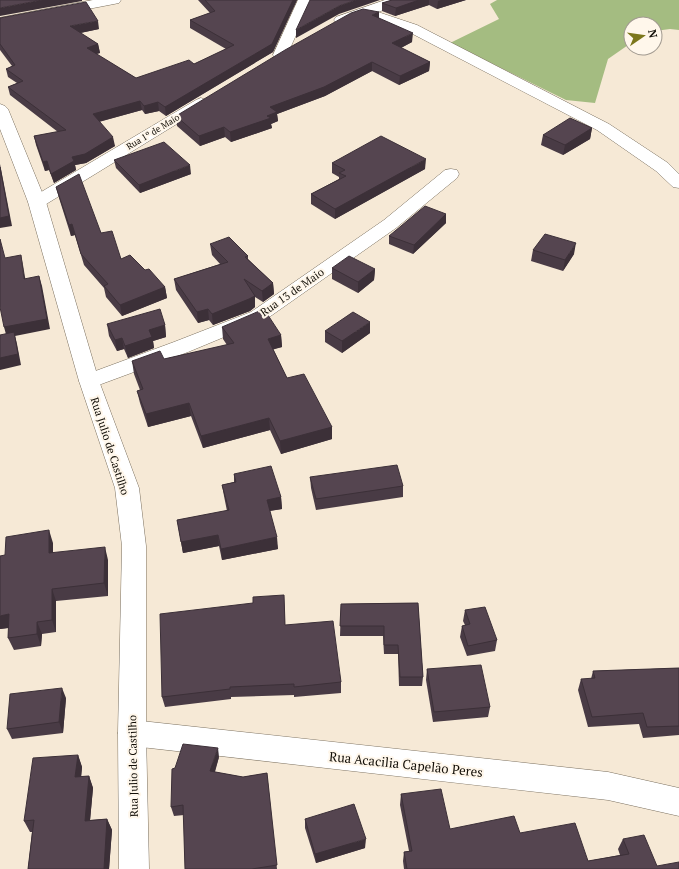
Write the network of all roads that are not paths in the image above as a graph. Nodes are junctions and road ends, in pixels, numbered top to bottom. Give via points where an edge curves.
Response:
1 (114, 0) edge
2 (305, 0) edge
3 (398, 0) edge
4 (362, 12) junction
5 (0, 22) edge
6 (332, 26) edge
7 (300, 44) edge
8 (280, 55) junction
9 (267, 63) edge
10 (212, 96) edge
11 (0, 109) edge
12 (451, 174) dead end
13 (679, 183) edge
14 (37, 202) junction
15 (89, 381) junction
16 (132, 733) junction
17 (679, 802) edge
18 (134, 869) edge

1 - 5 street
2 - 8 street
3 - 4 street
4 - 6 street
4 - 13 street via 412,28 603,128 662,167
7 - 8 street
8 - 9 street
10 - 14 street, Rua 1º de Maio
11 - 14 street, Rua Julio de Castilho
12 - 15 street, Rua 13 de Maio via 390,224 258,316
14 - 15 street, Rua Julio de Castilho
15 - 16 street, Rua Julio de Castilho via 126,488 134,546
16 - 17 street, Rua Acacilia Capelão Peres via 608,786
16 - 18 street, Rua Julio de Castilho

